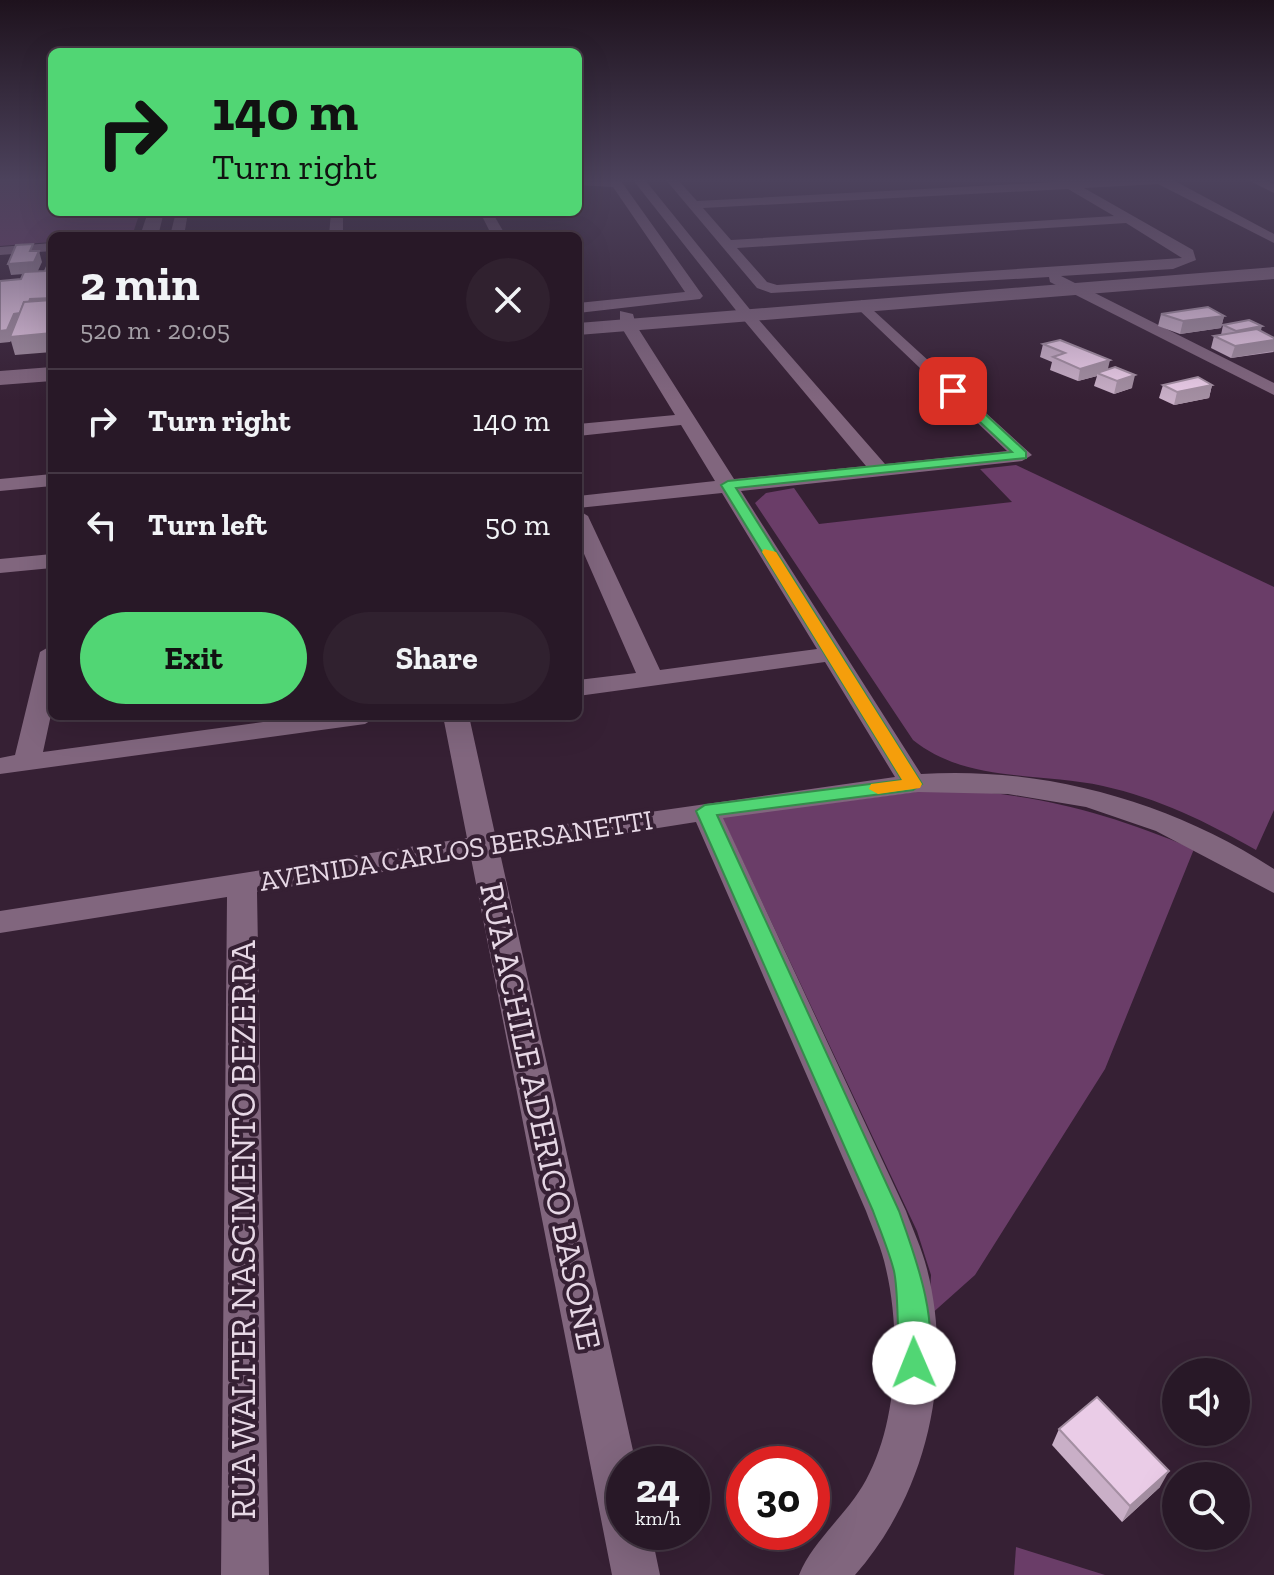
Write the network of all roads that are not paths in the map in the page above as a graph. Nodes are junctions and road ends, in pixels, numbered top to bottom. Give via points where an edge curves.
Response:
1 (665, 254) edge
2 (698, 254) edge
3 (736, 254) edge
4 (1188, 254) edge
5 (1274, 263) edge
6 (1274, 273) edge
7 (1063, 284) junction
8 (862, 305) junction
9 (582, 308) edge
10 (743, 310) junction
11 (582, 318) edge
12 (627, 320) junction
13 (582, 328) edge
14 (48, 362) edge
15 (0, 367) edge
16 (48, 374) edge
17 (0, 378) edge
18 (1274, 390) edge
19 (685, 419) junction
20 (582, 430) edge
21 (878, 468) junction
22 (48, 480) edge
23 (0, 485) edge
24 (728, 485) junction
25 (582, 502) edge
26 (582, 525) edge
27 (48, 561) edge
28 (0, 566) edge
29 (832, 654) junction
30 (48, 664) edge
31 (651, 678) junction
32 (582, 687) edge
33 (309, 720) edge
34 (457, 720) edge
35 (238, 725) edge
36 (13, 765) edge
37 (913, 784) junction
38 (705, 811) junction
39 (485, 845) junction
40 (1274, 883) edge
41 (242, 884) junction
42 (0, 922) edge
43 (609, 1446) edge
44 (631, 1550) edge
45 (245, 1575) edge
46 (636, 1575) edge
47 (823, 1575) edge

1 - 9 street via 695,296
2 - 10 street
3 - 4 street via 762,285 776,290 1173,265 1189,260
5 - 7 street
6 - 7 street
7 - 8 street
7 - 10 street
7 - 18 street
8 - 10 street
8 - 21 street via 1022,455
10 - 12 street
10 - 21 street
11 - 12 street
12 - 13 street
12 - 19 street
14 - 15 street
16 - 17 street
19 - 20 street
19 - 24 street
21 - 24 street
22 - 23 street
24 - 25 street
24 - 29 street
26 - 31 street
27 - 28 street
29 - 31 street
29 - 37 street
30 - 36 street
31 - 32 street
33 - 35 street
34 - 39 street, RUA ACHILE ADERICO BASONE
35 - 36 street
37 - 38 street, AVENIDA CARLOS BERSANETTI
37 - 40 street, AVENIDA CARLOS BERSANETTI via 1020,786 1131,810 1219,846
38 - 39 street, AVENIDA CARLOS BERSANETTI
38 - 47 street via 886,1211 907,1271 915,1332 913,1394 896,1467 868,1522
39 - 41 street, AVENIDA CARLOS BERSANETTI
39 - 43 street, RUA ACHILE ADERICO BASONE
41 - 42 street, AVENIDA CARLOS BERSANETTI
41 - 45 street, RUA WALTER NASCIMENTO BEZERRA
44 - 46 street

